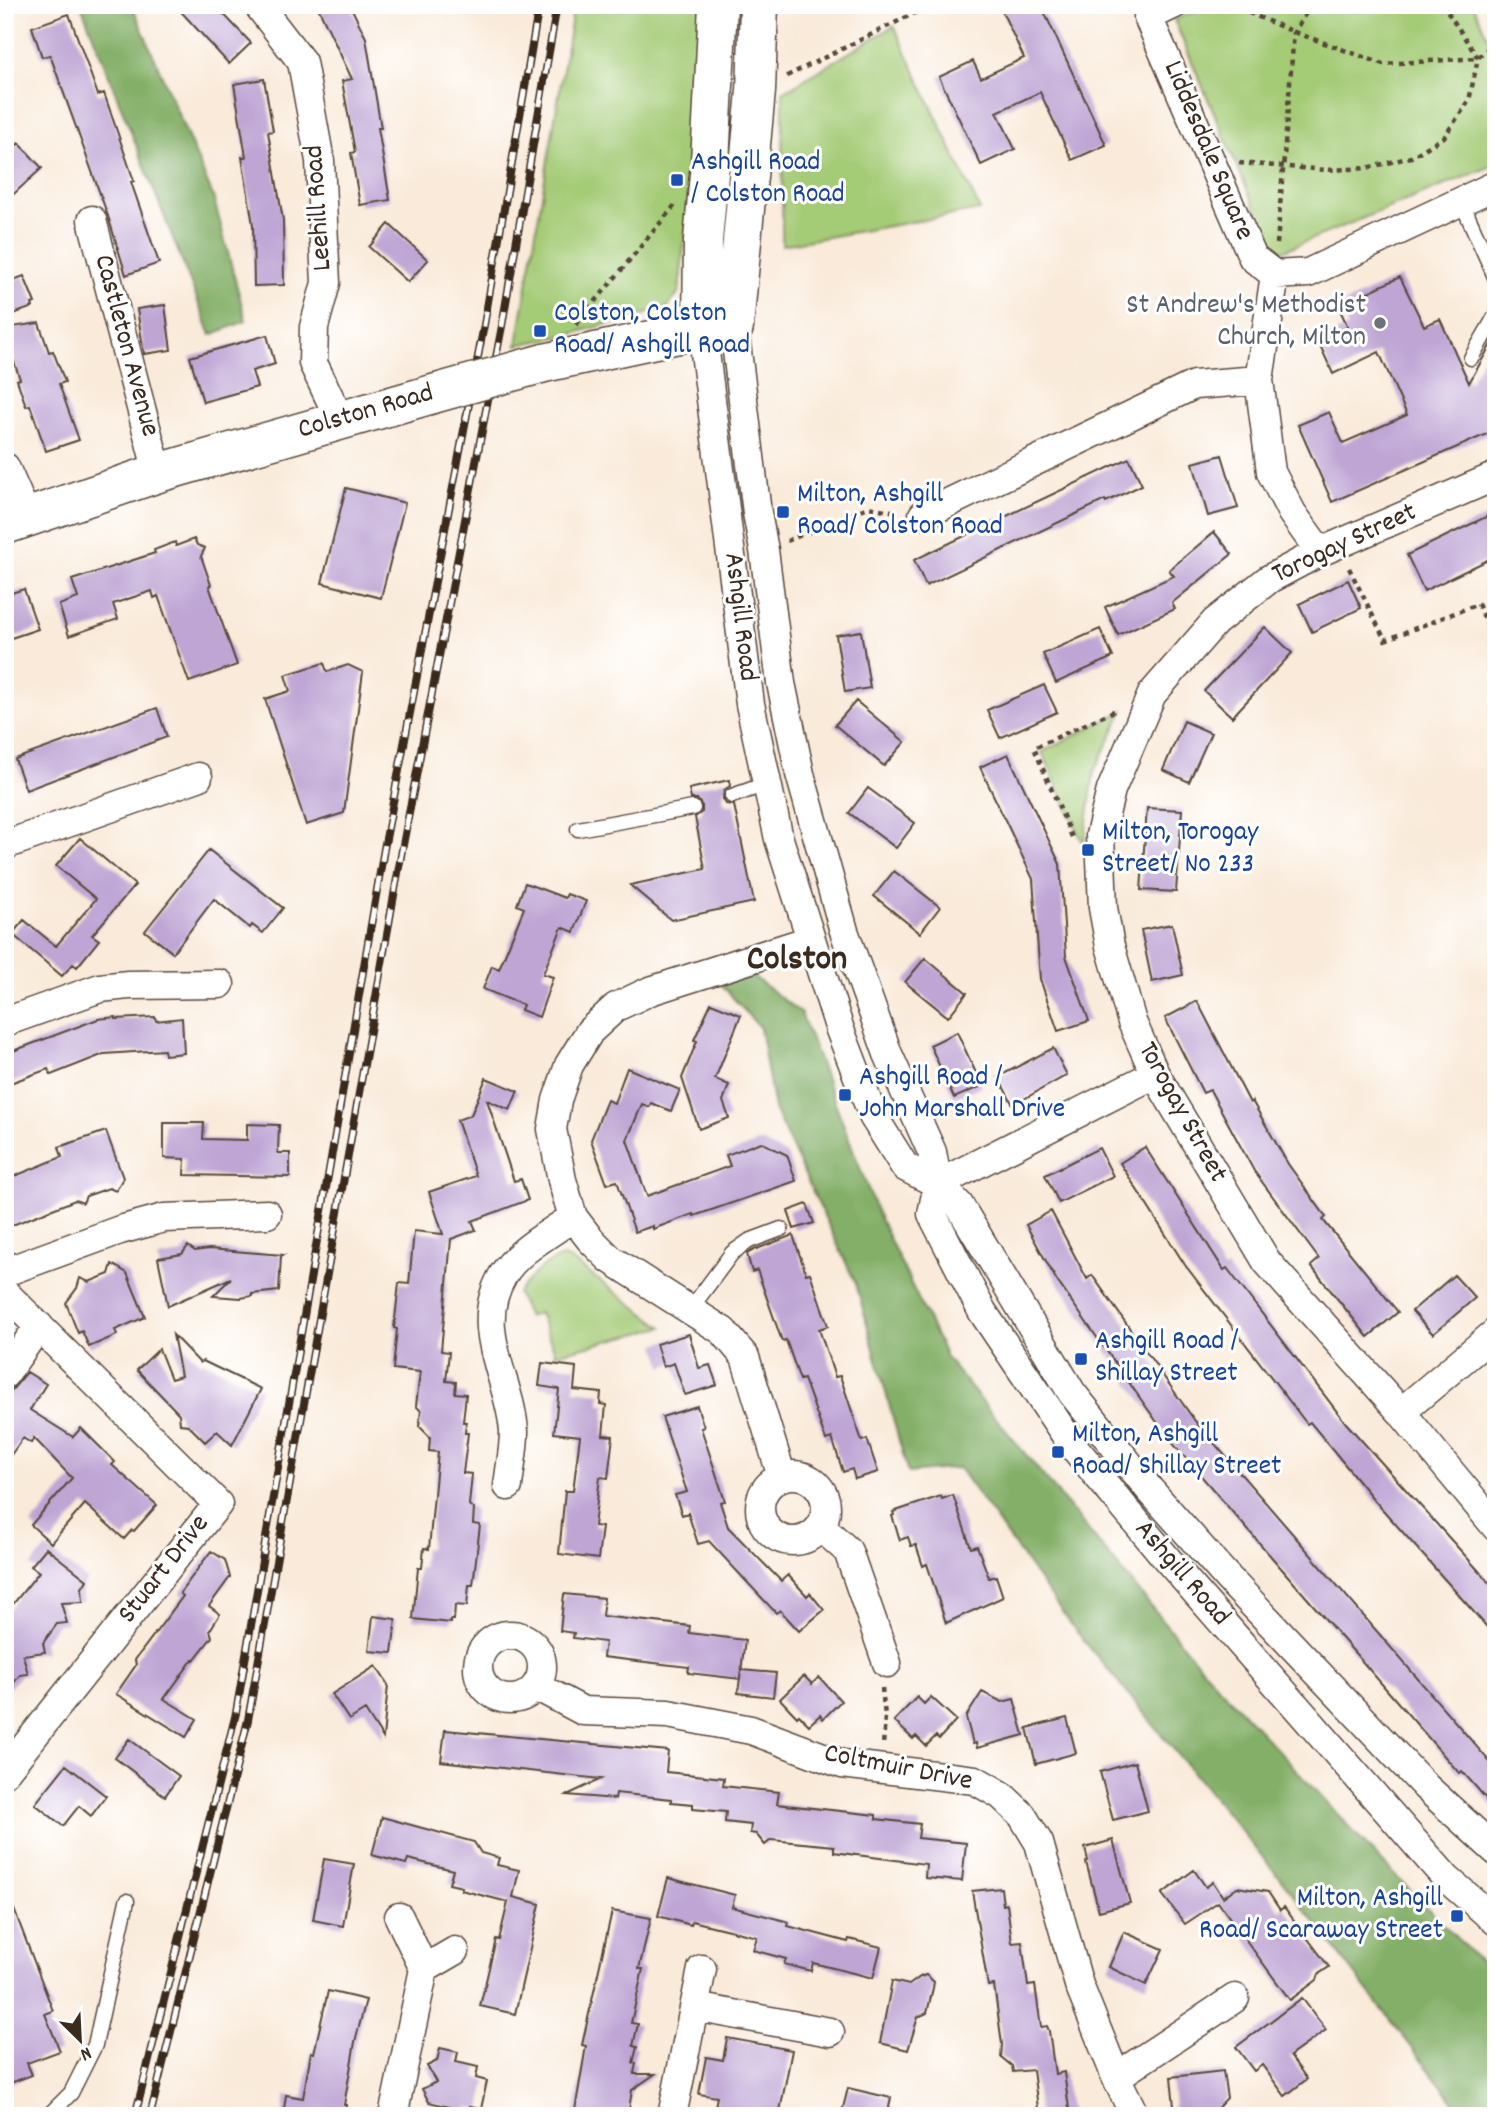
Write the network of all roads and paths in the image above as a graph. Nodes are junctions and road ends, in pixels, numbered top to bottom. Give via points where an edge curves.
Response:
1 (258, 5) edge
2 (597, 5) edge
3 (718, 5) edge
4 (759, 5) edge
5 (931, 5) edge
6 (1230, 5) edge
7 (1311, 5) edge
8 (1443, 5) edge
9 (603, 6) edge
10 (1155, 9) edge
11 (1294, 33) junction
12 (1496, 40) edge
13 (1478, 58) junction
14 (756, 91) junction
15 (1213, 161) junction
16 (1283, 167) junction
17 (1496, 185) edge
18 (1461, 201) junction
19 (675, 205) dead end
20 (92, 220) dead end
21 (1275, 275) junction
22 (1496, 279) edge
23 (1496, 315) edge
24 (718, 328) junction
25 (1471, 358) dead end
26 (544, 363) junction
27 (1259, 380) junction
28 (340, 420) junction
29 (5, 467) edge
30 (158, 473) junction
31 (1496, 476) edge
32 (923, 515) joint
33 (16, 521) edge
34 (1329, 549) junction
35 (764, 550) junction
36 (1496, 645) edge
37 (1152, 694) junction
38 (198, 777) dead end
39 (766, 784) junction
40 (732, 796) dead end
41 (693, 808) dead end
42 (578, 829) dead end
43 (5, 845) edge
44 (1076, 846) dead end
45 (810, 940) junction
46 (220, 984) dead end
47 (5, 1022) edge
48 (1155, 1074) junction
49 (938, 1184) junction
50 (268, 1214) dead end
51 (573, 1217) junction
52 (781, 1229) dead end
53 (5, 1272) edge
54 (5, 1293) edge
55 (689, 1311) junction
56 (40, 1326) junction
57 (1496, 1332) edge
58 (5, 1374) edge
59 (1401, 1412) junction
60 (782, 1477) junction
61 (508, 1486) dead end
62 (821, 1527) junction
63 (1496, 1527) edge
64 (887, 1663) joint
65 (536, 1686) dead end
66 (882, 1768) junction
67 (5, 1772) edge
68 (1496, 1851) edge
69 (127, 1901) dead end
70 (400, 1917) dead end
71 (1496, 1921) edge
72 (455, 1951) dead end
73 (424, 1969) junction
74 (702, 1969) dead end
75 (1235, 1998) dead end
76 (695, 2007) junction
77 (830, 2032) dead end
78 (1116, 2077) junction
79 (48, 2116) edge
80 (393, 2116) edge
81 (672, 2116) edge
82 (1135, 2116) edge

1 - 28 street, Leehill Road via 303,62 320,161 326,283 314,327 313,363
2 - 9 path
3 - 24 street, Ashgill Road via 703,240
4 - 14 street, Ashgill Road
5 - 14 path
6 - 11 path
7 - 11 path
8 - 13 path
10 - 15 street, Liddesdale Square
11 - 13 path via 1382,64
11 - 16 path
12 - 13 path
13 - 16 path via 1469,101 1444,137 1411,157 1367,169
14 - 24 street, Ashgill Road
15 - 16 path
15 - 21 street, Liddesdale Square via 1253,258
16 - 21 path
17 - 18 street
18 - 21 street via 1308,272
18 - 22 lane
19 - 26 path
20 - 30 street, Castleton Avenue
21 - 27 street
23 - 25 lane
24 - 26 street, Colston Road
24 - 35 street, Ashgill Road
24 - 39 street, Ashgill Road via 750,704
26 - 28 street, Colston Road, bridge
27 - 32 street via 1194,386
27 - 34 street via 1271,472 1292,513
28 - 30 street, Colston Road
29 - 33 street
30 - 33 street, Colston Road
31 - 34 street, Torogay Street
32 - 35 path via 868,507
34 - 36 path via 1385,640 1478,604
34 - 37 street, Torogay Street via 1269,579 1215,622
35 - 49 street, Ashgill Road via 781,683 800,774 844,931 888,1054 932,1152
37 - 44 path via 1034,748
37 - 48 street, Torogay Street via 1111,790 1100,835 1103,908 1110,946 1132,1022
38 - 43 street
39 - 40 lane
39 - 45 street, Ashgill Road
41 - 42 lane
45 - 49 street, Ashgill Road via 873,1116 905,1167
45 - 51 street via 650,991 615,1007 590,1031 569,1065 552,1129
46 - 47 street via 100,988
48 - 49 street
48 - 59 street, Torogay Street via 1267,1262
49 - 68 street, Ashgill Road via 958,1205 1072,1393 1149,1489 1426,1787
49 - 71 street, Ashgill Road via 932,1214 960,1271 1073,1446 1447,1879
50 - 53 street via 164,1218
51 - 55 street via 610,1259
51 - 61 street via 521,1255 503,1275 493,1300 490,1327 513,1432
52 - 55 lane via 732,1253
54 - 56 street, Stuart Drive
55 - 60 street via 723,1331 745,1357
56 - 58 street
56 - 67 street, Stuart Drive via 218,1504
57 - 59 street
59 - 63 street, Torogay Street
60 - 62 street via 802,1476 819,1488 826,1507
60 - 62 street via 764,1491 760,1502 763,1524 770,1533 780,1539 802,1540
62 - 64 street via 848,1551
64 - 66 path via 882,1689
65 - 66 street, Coltmuir Drive via 583,1711 668,1714 751,1730 842,1764
66 - 78 street, Coltmuir Drive via 975,1780 1002,1795 1022,1815 1039,1843 1079,1985
69 - 79 lane via 95,2045 71,2093
70 - 73 street
72 - 73 street
73 - 80 street
74 - 76 street
75 - 78 street
76 - 77 street
76 - 81 street
78 - 82 street, Coltmuir Drive

